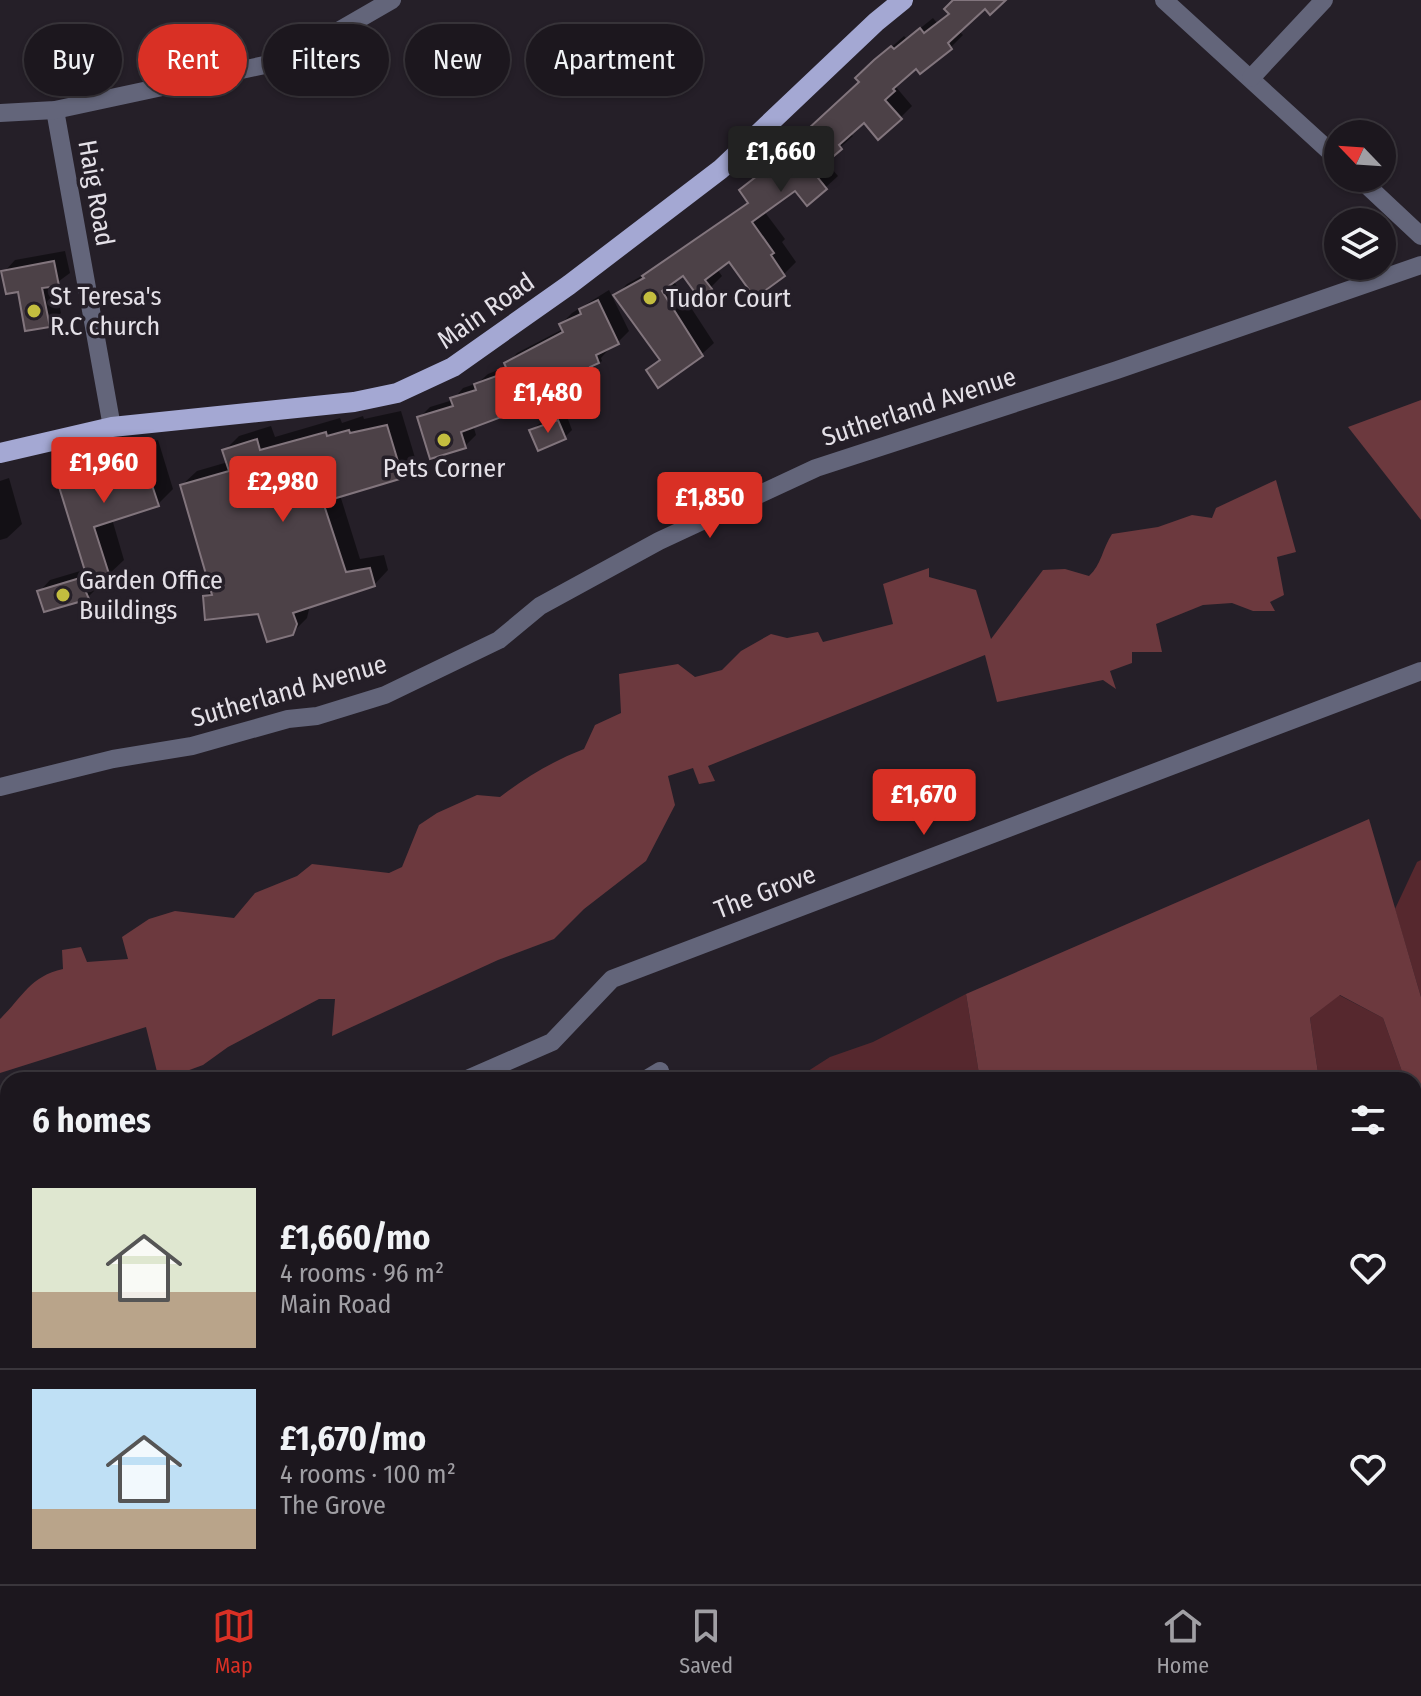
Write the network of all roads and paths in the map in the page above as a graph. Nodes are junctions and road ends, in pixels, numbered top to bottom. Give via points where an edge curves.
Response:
1 (392, 0) edge
2 (903, 0) edge
3 (1164, 0) edge
4 (1324, 0) edge
5 (1251, 78) junction
6 (55, 110) junction
7 (0, 113) edge
8 (1324, 146) edge
9 (1374, 192) edge
10 (1421, 236) edge
11 (1421, 265) edge
12 (112, 427) junction
13 (0, 453) edge
14 (1421, 671) edge
15 (0, 787) edge
16 (483, 1072) edge

1 - 6 street via 288,60
2 - 12 main road, Main Road via 721,169 453,367 397,393 354,402
3 - 5 street
4 - 5 street
5 - 8 street
6 - 7 street
6 - 12 street, Haig Road
9 - 10 street
11 - 15 street, Sutherland Avenue via 816,468 659,541 540,606 499,640 385,695 192,746
12 - 13 main road, Main Road
14 - 16 street, The Grove via 612,979 552,1042

